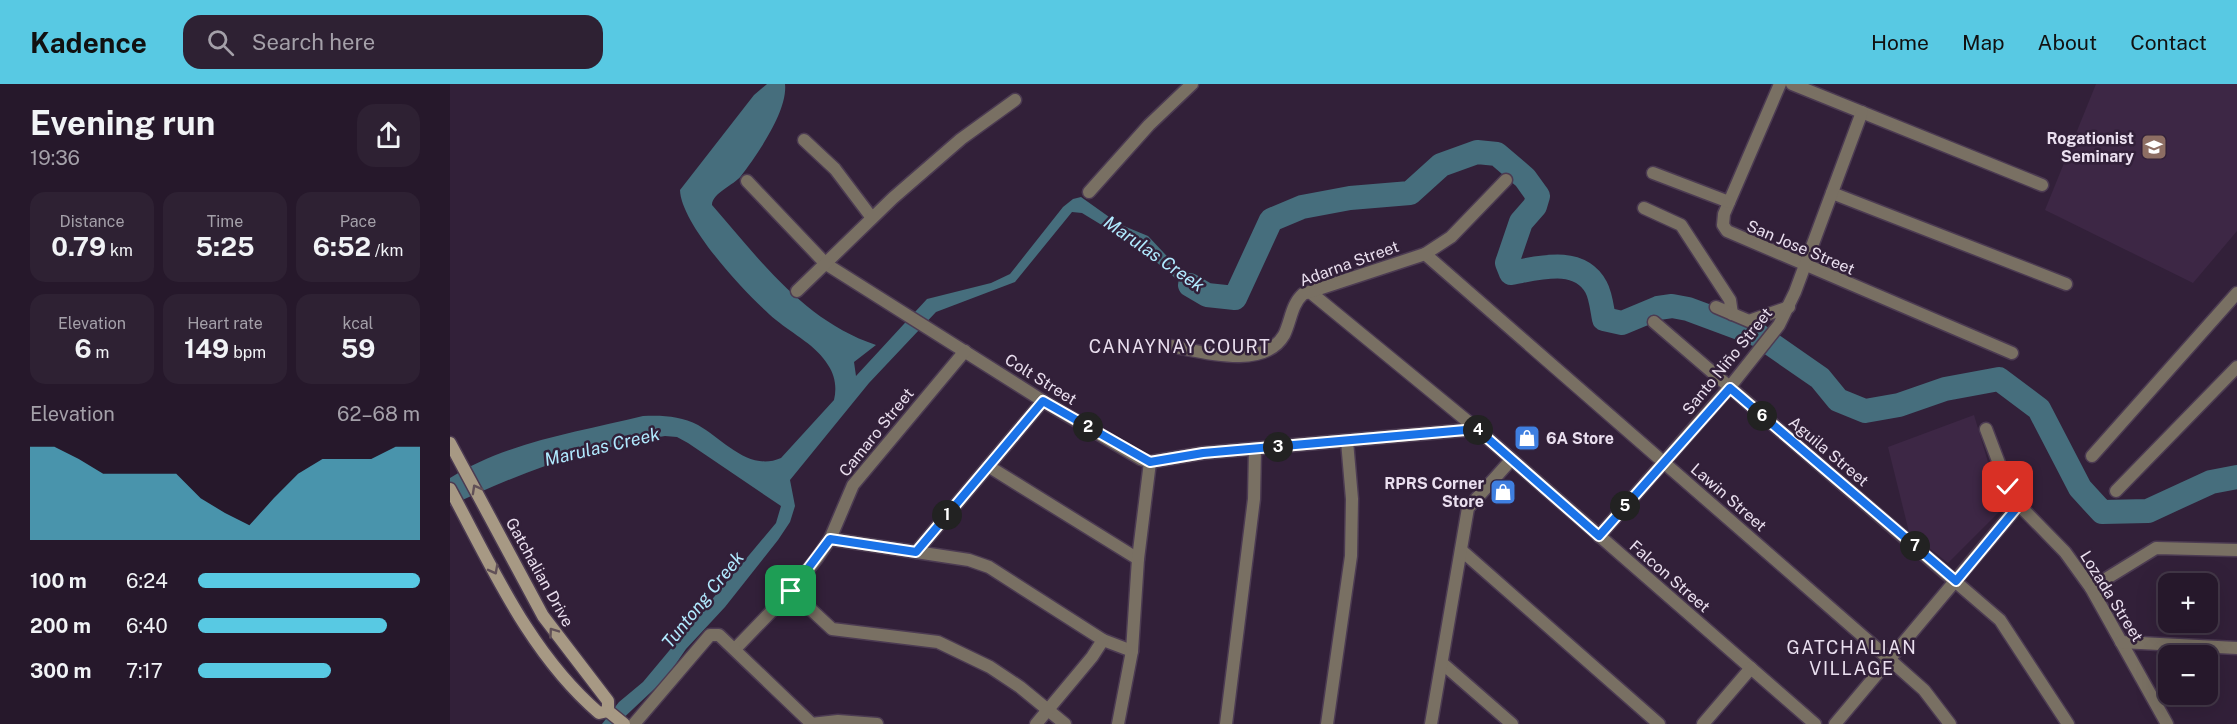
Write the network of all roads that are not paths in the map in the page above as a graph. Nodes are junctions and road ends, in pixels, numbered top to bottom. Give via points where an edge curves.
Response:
1 (1192, 84) edge
2 (1780, 84) edge
3 (1792, 84) edge
4 (1015, 100) dead end
5 (1862, 112) junction
6 (804, 140) dead end
7 (1653, 173) dead end
8 (1506, 180) dead end
9 (747, 181) dead end
10 (2042, 185) dead end
11 (1089, 192) dead end
12 (1832, 193) junction
13 (1730, 202) junction
14 (1644, 208) dead end
15 (872, 218) junction
16 (1425, 254) junction
17 (826, 264) junction
18 (1805, 266) junction
19 (2066, 285) dead end
20 (797, 291) dead end
21 (1310, 292) junction
22 (2237, 293) edge
23 (1716, 307) dead end
24 (1788, 307) junction
25 (1732, 314) junction
26 (1654, 322) dead end
27 (1171, 346) dead end
28 (965, 351) junction
29 (2012, 353) dead end
30 (2237, 367) edge
31 (1730, 388) junction
32 (1043, 401) junction
33 (1477, 429) junction
34 (1986, 429) dead end
35 (1347, 441) junction
36 (450, 443) edge
37 (1255, 449) junction
38 (2092, 456) dead end
39 (1511, 460) junction
40 (1150, 462) junction
41 (1664, 462) junction
42 (988, 466) junction
43 (450, 489) edge
44 (2116, 491) dead end
45 (2019, 505) junction
46 (1599, 536) junction
47 (830, 539) junction
48 (1461, 550) junction
49 (2237, 550) edge
50 (916, 552) junction
51 (1138, 559) junction
52 (1956, 581) junction
53 (2091, 588) junction
54 (791, 591) junction
55 (1102, 640) junction
56 (2121, 642) junction
57 (2237, 648) edge
58 (735, 649) junction
59 (1132, 651) junction
60 (1890, 659) junction
61 (1442, 663) junction
62 (1750, 668) junction
63 (589, 678) junction
64 (573, 690) junction
65 (1046, 708) junction
66 (609, 711) junction
67 (627, 724) edge
68 (812, 724) edge
69 (877, 724) edge
70 (1036, 724) edge
71 (1065, 724) edge
72 (1118, 724) edge
73 (1226, 724) edge
74 (1327, 724) edge
75 (1431, 724) edge
76 (1512, 724) edge
77 (1659, 724) edge
78 (1703, 724) edge
79 (1815, 724) edge
80 (1835, 724) edge
81 (1950, 724) edge
82 (2068, 724) edge
83 (2167, 724) edge

1 - 11 street
2 - 13 street, San Jose Street
3 - 5 street
4 - 15 street via 961,139
5 - 10 street
5 - 12 street, Santo Niño Street
6 - 15 street via 835,169
7 - 13 street
8 - 16 street, Adarna Street via 1451,237
9 - 17 street, Colt Street
12 - 18 street, Santo Niño Street
12 - 19 street
13 - 18 street, San Jose Street via 1723,219 1727,231
14 - 25 street via 1681,225 1730,300
15 - 17 street
16 - 21 street, Adarna Street
16 - 41 street, Lawin Street
17 - 20 street
17 - 28 street, Colt Street
18 - 24 street, Santo Niño Street
18 - 29 street, San Jose Street
21 - 27 street, Adarna Street via 1297,300 1282,338 1261,354 1245,357
21 - 33 street, Falcon Street
22 - 38 street
23 - 25 street
24 - 25 street via 1749,321
24 - 31 street, Santo Niño Street via 1779,325
26 - 31 street, Aguila Street
28 - 32 street, Colt Street
28 - 47 street, Camaro Street via 853,485
30 - 44 street
31 - 41 street, Santo Niño Street
31 - 52 street, Aguila Street
32 - 40 street, Colt Street
32 - 42 street
33 - 35 street
33 - 39 street, Falcon Street
34 - 45 street, Lozada Street
35 - 37 street
35 - 74 street via 1351,556
63 -> 36 street, Gatchalian Drive via 543,616
37 - 40 street
37 - 73 street via 1254,499
39 - 46 street, Falcon Street
39 - 48 street via 1468,508
40 - 51 street
41 - 46 street, Santo Niño Street
41 - 60 street, Lawin Street
42 - 50 street
42 - 51 street
43 -> 64 street, Gatchalian Drive via 513,604 543,653
45 - 52 street
45 - 53 street, Lozada Street via 2065,552
46 - 62 street, Falcon Street
47 - 50 street
47 - 54 street, Camaro Street
48 - 61 street
48 - 77 street
49 - 53 street via 2156,548
50 - 55 street via 988,567
51 - 59 street
52 - 60 street
52 - 82 street, Aguila Street via 2000,620
53 - 56 street, Lozada Street
54 - 58 street, Camaro Street
54 - 65 street via 832,629 938,642 990,667
55 - 59 street
55 - 65 street
56 - 57 street
56 - 83 street, Lozada Street
58 - 67 street via 719,634 710,635
58 - 68 street
59 - 72 street
60 - 80 street
60 - 81 street, Lawin Street via 1931,698
61 - 75 street
61 - 76 street
62 - 78 street
62 - 79 street, Falcon Street
63 - 64 street
63 - 66 street, Gatchalian Drive via 608,701
64 - 66 street, Gatchalian Drive via 599,712
65 - 70 street
65 - 71 street
66 - 67 street, Gatchalian Drive
68 - 69 street

